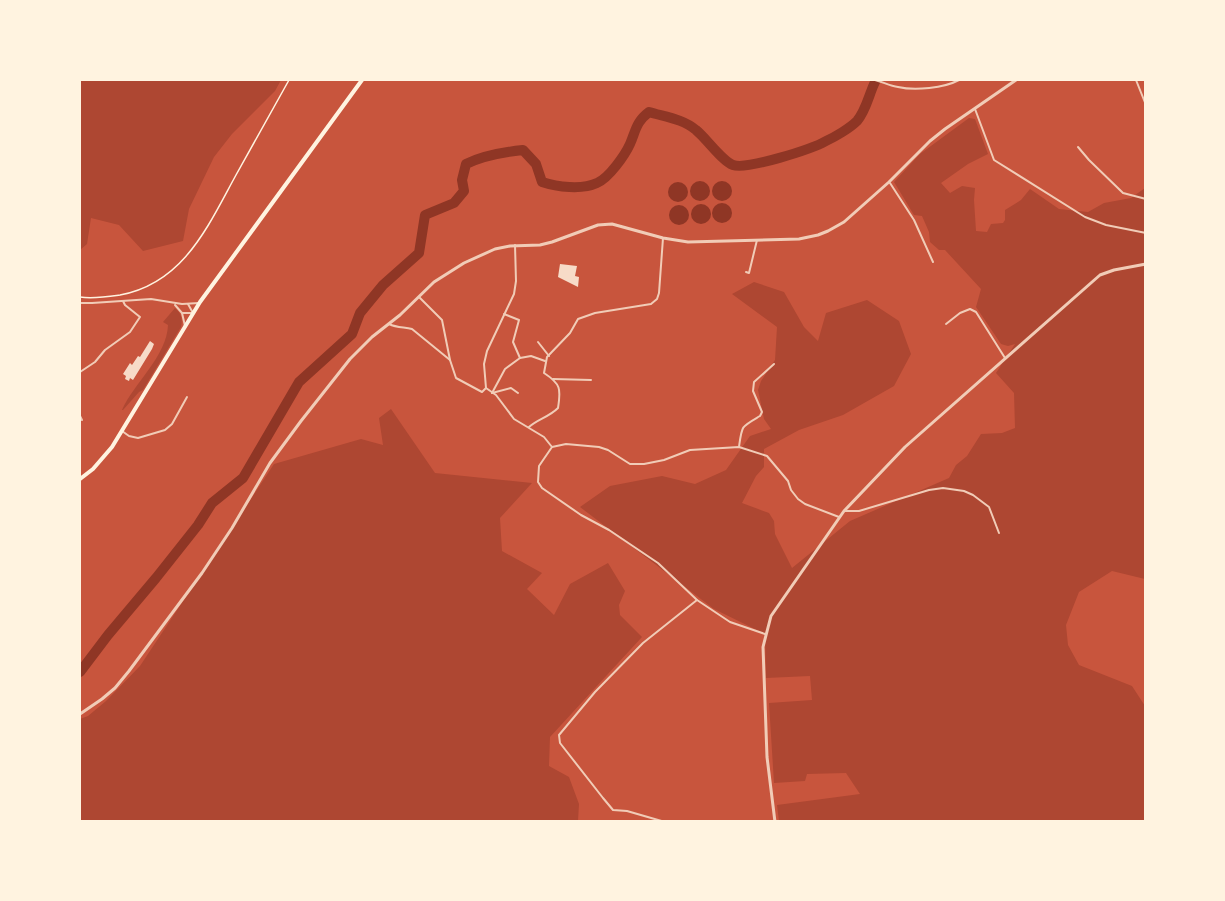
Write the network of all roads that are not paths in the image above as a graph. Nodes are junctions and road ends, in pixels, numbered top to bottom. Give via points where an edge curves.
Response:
1 (362, 80) edge
2 (875, 80) edge
3 (959, 80) edge
4 (1016, 80) edge
5 (1136, 80) edge
6 (1146, 105) edge
7 (975, 108) junction
8 (1078, 147) dead end
9 (889, 182) junction
10 (1146, 199) edge
11 (1146, 233) edge
12 (663, 238) junction
13 (757, 240) junction
14 (515, 245) junction
15 (933, 262) dead end
16 (1146, 264) edge
17 (746, 272) dead end
18 (419, 297) junction
19 (123, 301) junction
20 (200, 302) junction
21 (80, 303) edge
22 (173, 303) junction
23 (188, 304) junction
24 (182, 313) junction
25 (193, 313) junction
26 (504, 314) junction
27 (388, 324) junction
28 (946, 324) dead end
29 (185, 326) junction
30 (538, 342) dead end
31 (549, 356) junction
32 (520, 358) junction
33 (1005, 358) junction
34 (450, 360) junction
35 (546, 362) junction
36 (774, 364) dead end
37 (80, 372) edge
38 (553, 379) junction
39 (591, 380) dead end
40 (486, 388) junction
41 (492, 393) junction
42 (518, 393) dead end
43 (187, 397) dead end
44 (80, 416) edge
45 (82, 420) dead end
46 (529, 428) junction
47 (122, 431) junction
48 (552, 447) junction
49 (739, 447) junction
50 (80, 479) edge
51 (844, 511) junction
52 (839, 517) junction
53 (999, 533) dead end
54 (697, 600) junction
55 (765, 634) junction
56 (80, 714) edge
57 (665, 822) edge
58 (775, 822) edge

1 - 20 main road
2 - 3 street via 899,88 935,87
4 - 7 street
5 - 6 street
7 - 9 street via 930,141
7 - 11 street via 994,160 1085,217
8 - 10 street via 1123,193
9 - 13 street via 844,222 828,231 799,239
9 - 15 street via 914,220
12 - 13 street via 706,243
12 - 14 street via 612,224 540,245
12 - 31 street via 657,299 651,304 578,319
13 - 17 street via 749,273
14 - 18 street via 464,263
14 - 26 street via 514,294
16 - 33 street via 1100,275
18 - 27 street
18 - 34 street via 442,320
19 - 21 street
19 - 22 street via 151,299
19 - 37 street via 140,317 130,332
20 - 23 street
20 - 25 main road
22 - 23 street
22 - 24 street
23 - 25 street
24 - 25 street
24 - 29 street
25 - 29 main road
26 - 32 street via 519,320 513,342
26 - 40 street via 487,351
27 - 34 street via 412,329
27 - 56 street via 352,357 301,421 270,463 202,573 129,671 102,699
28 - 33 street via 970,309 976,312
29 - 47 main road
30 - 31 street
31 - 35 street
32 - 35 street via 531,356
32 - 41 street via 505,369
33 - 51 street via 905,447
34 - 40 street via 456,378 482,392
35 - 38 street via 544,372
36 - 49 street via 754,382 753,391 762,412 741,429
38 - 39 street
38 - 46 street via 559,386 558,408
40 - 41 street
41 - 42 street via 511,388
41 - 46 street via 514,419
43 - 47 street via 165,430 138,438
44 - 45 street
46 - 48 street
47 - 50 main road via 104,459
48 - 49 street via 599,447 630,464 645,465 690,450
48 - 54 street via 539,466 538,482 542,488 658,563
49 - 52 street via 767,456 805,504
51 - 52 street
51 - 53 street via 859,511 943,488 964,491 989,507
52 - 55 street via 771,616
54 - 55 street via 729,622
54 - 57 street via 643,643 559,735 560,743 613,810
55 - 58 street via 767,757

